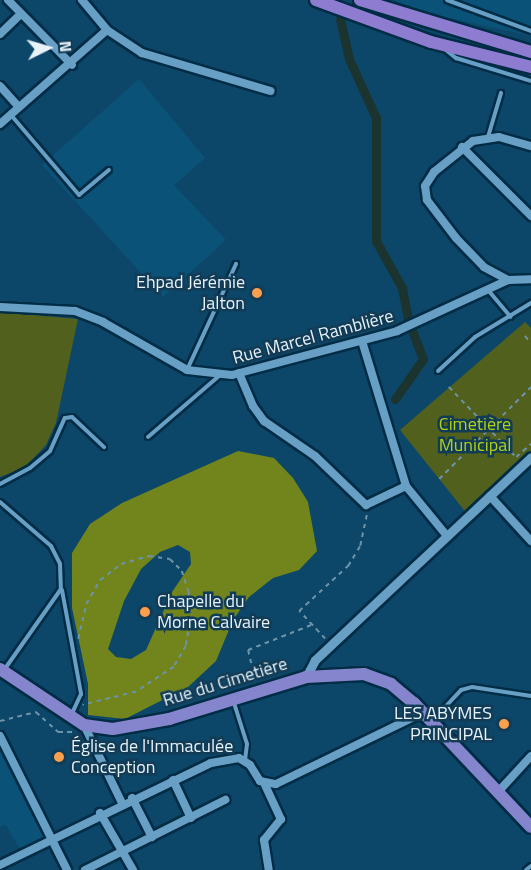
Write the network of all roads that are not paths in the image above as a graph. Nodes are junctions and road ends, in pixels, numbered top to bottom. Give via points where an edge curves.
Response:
1 (8, 0) edge
2 (82, 0) edge
3 (316, 0) edge
4 (360, 0) edge
5 (447, 0) edge
6 (21, 14) junction
7 (107, 30) junction
8 (531, 31) edge
9 (0, 34) edge
10 (441, 45) junction
11 (530, 51) edge
12 (72, 65) junction
13 (529, 67) edge
14 (531, 81) edge
15 (0, 86) edge
16 (270, 91) dead end
17 (501, 93) dead end
18 (20, 107) junction
19 (11, 115) junction
20 (0, 124) edge
21 (488, 137) junction
22 (531, 146) edge
23 (462, 147) junction
24 (109, 170) dead end
25 (531, 216) edge
26 (236, 264) dead end
27 (531, 279) edge
28 (508, 280) junction
29 (488, 290) junction
30 (531, 303) edge
31 (0, 307) edge
32 (511, 316) junction
33 (362, 341) junction
34 (187, 370) junction
35 (438, 371) dead end
36 (239, 373) junction
37 (219, 375) junction
38 (148, 437) dead end
39 (104, 447) dead end
40 (530, 460) edge
41 (0, 484) edge
42 (406, 486) junction
43 (490, 496) junction
44 (0, 502) edge
45 (447, 536) junction
46 (531, 541) edge
47 (62, 589) junction
48 (2, 670) edge
49 (306, 677) junction
50 (531, 696) edge
51 (233, 699) junction
52 (73, 710) junction
53 (428, 716) junction
54 (86, 728) junction
55 (0, 736) edge
56 (531, 758) edge
57 (245, 760) junction
58 (173, 780) junction
59 (265, 785) junction
60 (498, 792) junction
61 (132, 798) junction
62 (225, 800) dead end
63 (122, 803) junction
64 (100, 813) junction
65 (191, 818) junction
66 (531, 827) edge
67 (152, 837) junction
68 (49, 839) junction
69 (124, 852) junction
70 (0, 865) edge
71 (531, 866) edge
72 (67, 870) edge
73 (85, 870) edge
74 (133, 870) edge
75 (269, 870) edge
76 (526, 870) edge

1 - 6 street
2 - 7 street
3 - 10 highway
4 - 11 highway
5 - 8 lane
6 - 9 street
6 - 12 street
7 - 12 street
7 - 16 street via 147,54
10 - 13 highway
10 - 14 lane via 456,58
12 - 18 street
15 - 18 street
17 - 21 lane
18 - 19 street
19 - 20 street
19 - 24 lane via 79,195
21 - 22 street
21 - 23 street
23 - 25 street
23 - 28 street via 428,179 428,200 484,267
26 - 34 lane
27 - 28 street, Rue Marcel Ramblière
28 - 29 street, Rue Marcel Ramblière
29 - 32 lane
29 - 33 street, Rue Marcel Ramblière via 397,331
30 - 32 lane
31 - 34 street, Rue Marcel Ramblière via 75,311 103,322
32 - 35 lane via 475,337
33 - 36 street, Rue Marcel Ramblière
33 - 42 street
34 - 37 street, Rue Marcel Ramblière
36 - 37 street, Rue Marcel Ramblière
36 - 42 street via 264,421 315,456 366,505
37 - 38 lane
39 - 41 lane via 72,417 65,418 50,451 30,468
40 - 43 street, Rue du Cimetière
42 - 45 street
43 - 45 street, Rue du Cimetière
43 - 46 street
44 - 47 lane via 51,546 60,564
45 - 49 street, Rue du Cimetière via 330,645
47 - 48 lane
47 - 52 lane via 81,694
48 - 52 main road, Rue du Cimetière
49 - 51 main road, Rue du Cimetière
49 - 53 main road via 364,674 391,684
50 - 53 lane via 472,687 461,690
51 - 54 main road, Rue du Cimetière via 169,719 123,728
51 - 57 lane via 247,744
52 - 54 main road, Rue du Cimetière
53 - 59 street via 276,784
53 - 60 main road
54 - 63 street
55 - 68 street
56 - 60 street
57 - 58 street via 230,758 211,763
57 - 59 street
58 - 61 street
58 - 65 street
59 - 75 street via 281,819 264,840
60 - 66 main road
61 - 63 street
61 - 67 street
62 - 65 street
63 - 64 street
64 - 68 street
64 - 69 street
65 - 67 street
67 - 69 street
68 - 70 street
68 - 72 street
69 - 73 street
69 - 74 street
71 - 76 lane

